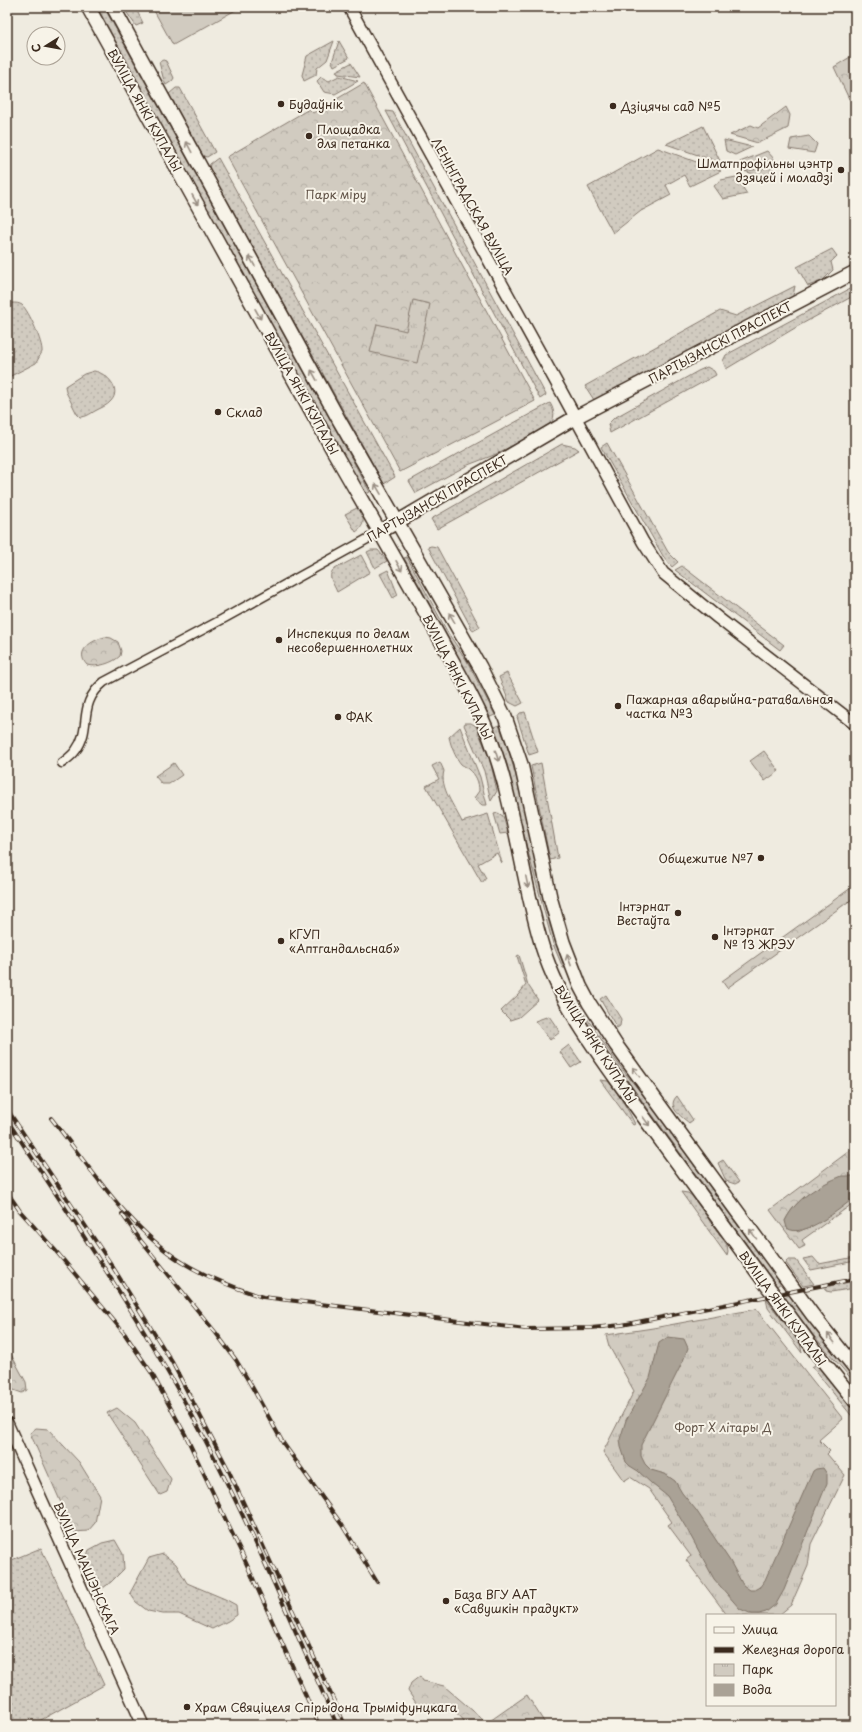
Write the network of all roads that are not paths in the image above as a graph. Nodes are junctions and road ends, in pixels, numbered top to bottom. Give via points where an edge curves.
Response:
1 (88, 7) edge
2 (113, 7) edge
3 (349, 7) edge
4 (855, 272) edge
5 (576, 417) junction
6 (398, 522) junction
7 (380, 532) junction
8 (855, 724) edge
9 (62, 763) dead end
10 (580, 986) junction
11 (562, 996) junction
12 (855, 1368) edge
13 (855, 1400) edge
14 (7, 1423) edge
15 (143, 1725) edge

1 -> 7 main road, ВУЛІЦА ЯНКІ КУПАЛЫ
6 -> 2 main road, ВУЛІЦА ЯНКІ КУПАЛЫ via 335,413
3 - 5 main road, ЛЕНІНГРАДСКАЯ ВУЛІЦА
4 - 5 main road, ПАРТЫЗАНСКІ ПРАСПЕКТ
5 - 6 main road, ПАРТЫЗАНСКІ ПРАСПЕКТ
5 - 8 main road, ЛЕНІНГРАДСКАЯ ВУЛІЦА via 643,542 663,573
6 - 7 main road, ПАРТЫЗАНСКІ ПРАСПЕКТ
10 -> 6 main road, ВУЛІЦА ЯНКІ КУПАЛЫ via 562,942 521,764 505,717 480,667
7 - 9 street, ПАРТЫЗАНСКІ ПРАСПЕКТ via 104,682 87,702 80,744
7 -> 11 main road, ВУЛІЦА ЯНКІ КУПАЛЫ via 455,666 494,747 510,804 540,941
10 - 11 main road
12 -> 10 main road, ВУЛІЦА ЯНКІ КУПАЛЫ via 616,1045
11 -> 13 main road, ВУЛІЦА ЯНКІ КУПАЛЫ via 635,1105 814,1351
14 - 15 main road, ВУЛІЦА МАШЭНСКАГА

